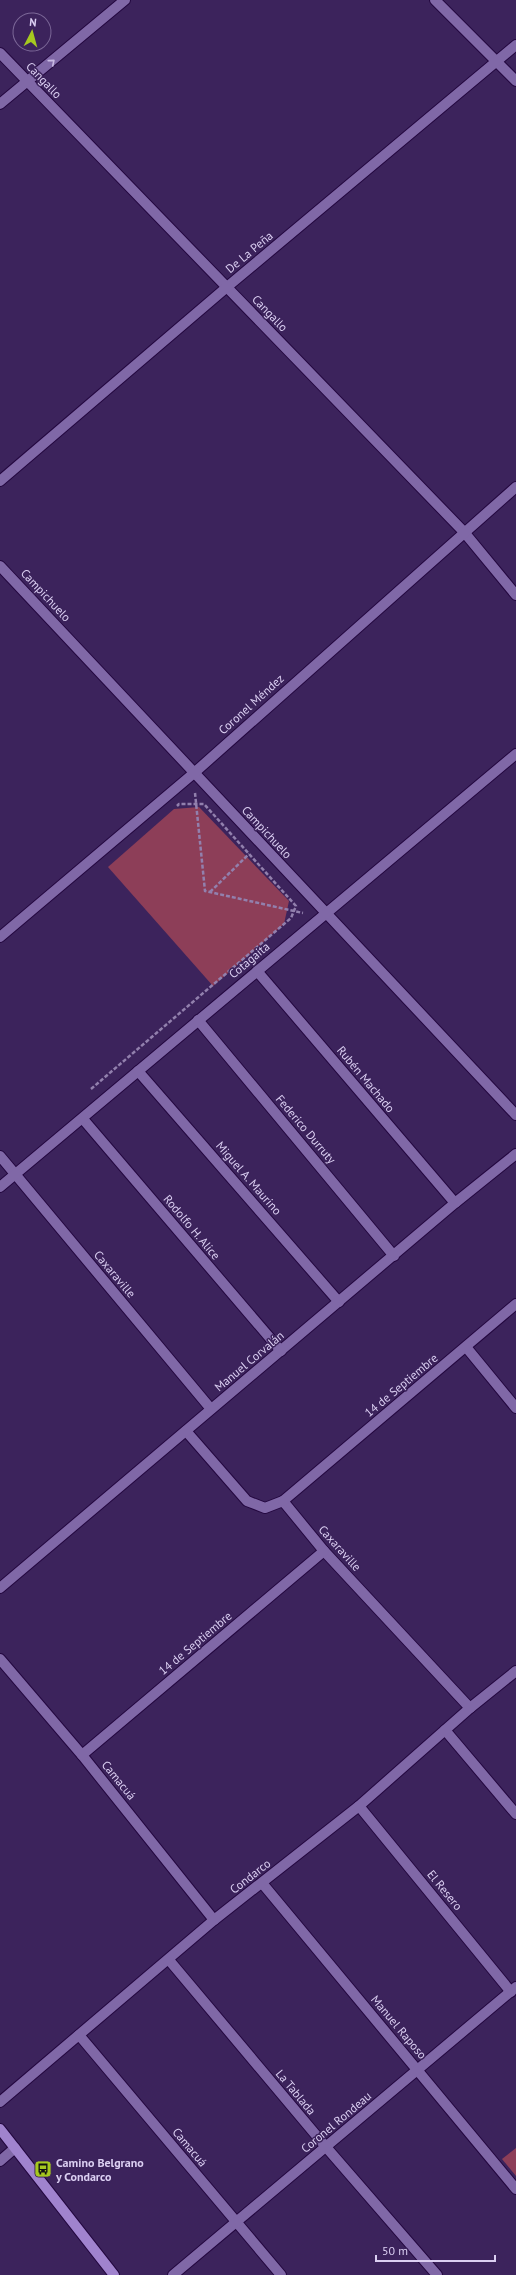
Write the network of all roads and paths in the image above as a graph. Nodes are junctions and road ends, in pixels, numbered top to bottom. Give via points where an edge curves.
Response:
1 (125, 0) edge
2 (435, 0) edge
3 (516, 45) edge
4 (0, 53) edge
5 (496, 61) junction
6 (516, 81) edge
7 (28, 82) junction
8 (0, 104) edge
9 (227, 287) junction
10 (0, 481) edge
11 (516, 487) edge
12 (464, 532) junction
13 (0, 566) edge
14 (516, 595) edge
15 (516, 754) edge
16 (194, 773) junction
17 (204, 784) junction
18 (196, 804) junction
19 (174, 809) dead end
20 (249, 854) junction
21 (210, 892) junction
22 (294, 911) junction
23 (325, 912) junction
24 (303, 913) dead end
25 (0, 937) edge
26 (257, 971) junction
27 (198, 1020) junction
28 (138, 1071) junction
29 (91, 1089) dead end
30 (516, 1115) edge
31 (83, 1119) junction
32 (516, 1154) edge
33 (0, 1156) edge
34 (15, 1174) junction
35 (0, 1187) edge
36 (455, 1203) junction
37 (394, 1256) junction
38 (339, 1302) junction
39 (516, 1304) edge
40 (466, 1348) junction
41 (281, 1352) junction
42 (516, 1408) edge
43 (211, 1409) junction
44 (186, 1431) junction
45 (283, 1501) junction
46 (324, 1551) junction
47 (0, 1588) edge
48 (0, 1659) edge
49 (516, 1671) edge
50 (470, 1708) junction
51 (445, 1730) junction
52 (82, 1755) junction
53 (359, 1806) junction
54 (516, 1814) edge
55 (262, 1883) junction
56 (214, 1920) junction
57 (168, 1960) junction
58 (513, 1990) edge
59 (79, 2035) junction
60 (418, 2070) junction
61 (0, 2102) edge
62 (0, 2129) edge
63 (326, 2147) junction
64 (15, 2148) junction
65 (0, 2161) edge
66 (516, 2188) edge
67 (237, 2223) junction
68 (114, 2275) edge
69 (173, 2275) edge
70 (281, 2275) edge
71 (437, 2275) edge

7 -> 1 street
2 - 5 street
3 - 5 street, De La Peña
4 - 7 street, Cangallo
5 - 6 street
5 - 9 street, De La Peña
7 - 8 street
7 - 9 street, Cangallo
9 - 10 street, De La Peña
9 - 12 street, Cangallo
11 - 12 street, Coronel Méndez
12 - 14 street, Cangallo
12 - 16 street, Coronel Méndez
13 - 16 street, Campichuelo
15 - 23 street, Cotagaita
16 - 17 street, Campichuelo
16 - 25 street, Coronel Méndez
17 - 18 path via 194,793
17 - 23 street, Campichuelo
18 - 19 path via 180,804
18 - 20 path via 204,804
18 - 21 path via 205,891
20 - 21 path
20 - 22 path via 296,906
21 - 22 path
22 - 24 path
22 - 29 path via 291,918
23 - 26 street, Cotagaita
23 - 30 street, Campichuelo
26 - 27 street, Cotagaita
26 - 36 street, Rubén Machado
27 - 28 street, Cotagaita
27 - 37 street, Federico Durruty
28 - 31 street, Cotagaita
28 - 38 street, Miguel A. Maurino
31 - 34 street, Cotagaita
31 - 41 street, Rodolfo H. Alice
32 - 36 street, Manuel Corvalán
33 - 34 street, Caxaraville
34 - 35 street, Cotagaita
34 - 43 street, Caxaraville
36 - 37 street, Manuel Corvalán
37 - 38 street, Manuel Corvalán
38 - 41 street, Manuel Corvalán
39 - 40 street, 14 de Septiembre
40 - 42 street
40 - 45 street, 14 de Septiembre
41 - 43 street, Manuel Corvalán
43 - 44 street, Manuel Corvalán
44 - 45 street via 247,1501 265,1508
44 - 47 street, Manuel Corvalán
45 - 46 street, Caxaraville
46 - 50 street, Caxaraville
46 - 52 street, 14 de Septiembre
48 - 52 street, Camacuá
49 - 50 street, Condarco
50 - 51 street, Condarco
51 - 53 street, Condarco
51 - 54 street
52 - 56 street, Camacuá
53 - 55 street, Condarco
53 - 58 street, El Resero
55 - 56 street, Condarco
55 - 60 street, Manuel Raposo
56 - 57 street, Condarco
57 - 59 street, Condarco
57 - 63 street, La Tablada
58 - 60 street, Coronel Rondeau
59 - 61 street, Condarco
59 - 67 street, Camacuá
60 - 63 street, Coronel Rondeau
60 - 66 street, Manuel Raposo
62 - 64 main road
63 - 67 street, Coronel Rondeau
63 - 71 street, La Tablada
64 - 65 street
64 - 68 main road
67 - 69 street, Coronel Rondeau
67 - 70 street, Camacuá

